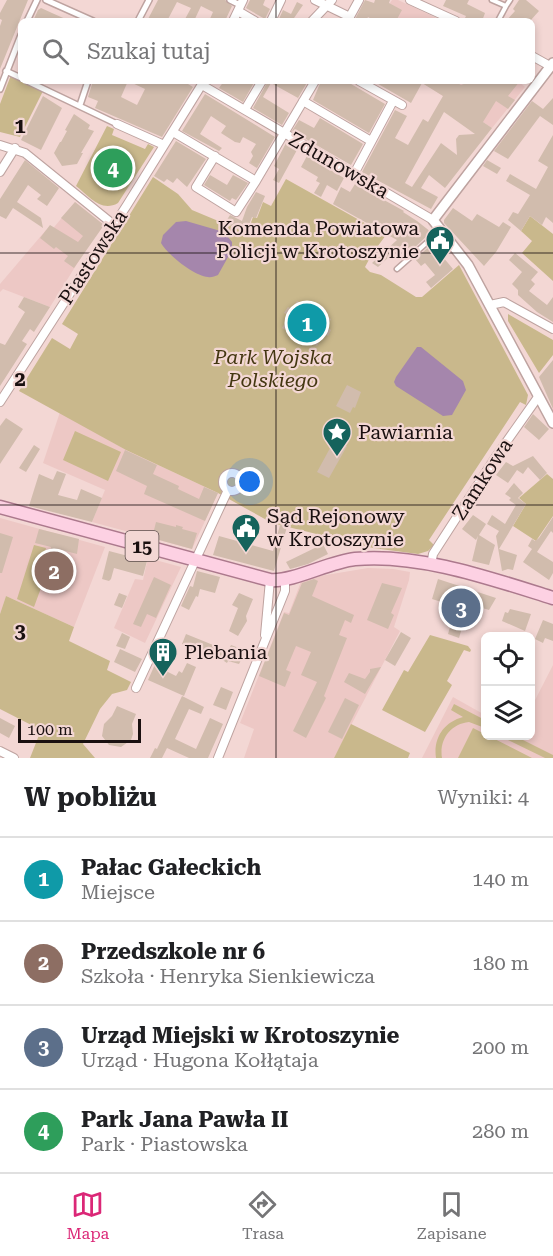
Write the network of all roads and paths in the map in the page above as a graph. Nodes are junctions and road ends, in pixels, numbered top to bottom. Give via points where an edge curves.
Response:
1 (36, 0) edge
2 (46, 0) edge
3 (149, 0) edge
4 (230, 0) edge
5 (281, 0) edge
6 (315, 0) edge
7 (359, 0) edge
8 (411, 0) edge
9 (492, 0) edge
10 (510, 0) edge
11 (329, 3) edge
12 (240, 5) edge
13 (506, 6) junction
14 (28, 18) edge
15 (86, 18) edge
16 (140, 18) edge
17 (252, 18) edge
18 (272, 18) edge
19 (315, 18) edge
20 (348, 18) edge
21 (350, 18) edge
22 (450, 18) edge
23 (500, 18) edge
24 (18, 42) edge
25 (535, 57) edge
26 (552, 64) edge
27 (6, 71) junction
28 (18, 77) edge
29 (34, 84) edge
30 (87, 84) edge
31 (199, 84) edge
32 (203, 84) edge
33 (260, 84) edge
34 (313, 84) edge
35 (364, 84) edge
36 (0, 89) edge
37 (303, 101) junction
38 (393, 101) junction
39 (80, 105) junction
40 (402, 105) dead end
41 (247, 106) dead end
42 (117, 124) joint
43 (173, 132) junction
44 (284, 133) junction
45 (371, 141) junction
46 (0, 145) edge
47 (164, 145) junction
48 (15, 148) junction
49 (215, 156) junction
50 (0, 172) edge
51 (354, 174) junction
52 (256, 182) junction
53 (433, 220) junction
54 (114, 225) junction
55 (441, 230) junction
56 (397, 269) dead end
57 (490, 305) junction
58 (553, 329) edge
59 (538, 397) junction
60 (0, 402) edge
61 (553, 423) edge
62 (228, 490) dead end
63 (0, 507) edge
64 (195, 560) junction
65 (431, 565) junction
66 (270, 580) junction
67 (285, 580) junction
68 (553, 598) edge
69 (264, 648) junction
70 (136, 688) dead end
71 (0, 751) edge
72 (14, 758) edge
73 (218, 758) edge

1 - 14 street
2 - 15 street
3 - 16 street
4 - 12 street
5 - 18 street
6 - 11 street
7 - 21 street
8 - 22 street
9 - 13 lane
10 - 13 lane
11 - 19 street
11 - 20 street
12 - 17 street
13 - 23 lane
24 - 27 street
25 - 26 street
26 - 53 street
27 - 28 street
27 - 36 street
29 - 39 street
30 - 39 street
31 - 43 street, Piastowska
32 - 44 street, Zdunowska
33 - 41 street
34 - 37 street
35 - 38 street
37 - 44 street
37 - 45 street
38 - 40 street
38 - 45 street
39 - 42 street
42 - 47 street
43 - 47 street, Piastowska
43 - 49 street
44 - 51 street, Zdunowska
44 - 52 street
45 - 51 street
46 - 48 street
47 - 54 street, Piastowska
48 - 50 street
48 - 54 street
49 - 52 street
49 - 52 street via 196,187 236,212
51 - 53 street, Zdunowska
53 - 55 street, Zdunowska
54 - 60 street, Piastowska
55 - 56 lane
55 - 57 street, Zdunowska via 468,265
57 - 58 street via 504,302
57 - 59 street, Zdunowska
59 - 61 street, Zdunowska
59 - 65 street, Zamkowa via 433,554
62 - 64 street
63 - 64 main road, 15
64 - 66 main road, 15
64 - 70 street
65 - 67 main road, 15 via 354,559
65 - 68 main road, 15
66 - 67 main road, 15
66 - 69 street
67 - 69 street via 285,591
69 - 73 street
71 - 72 street

